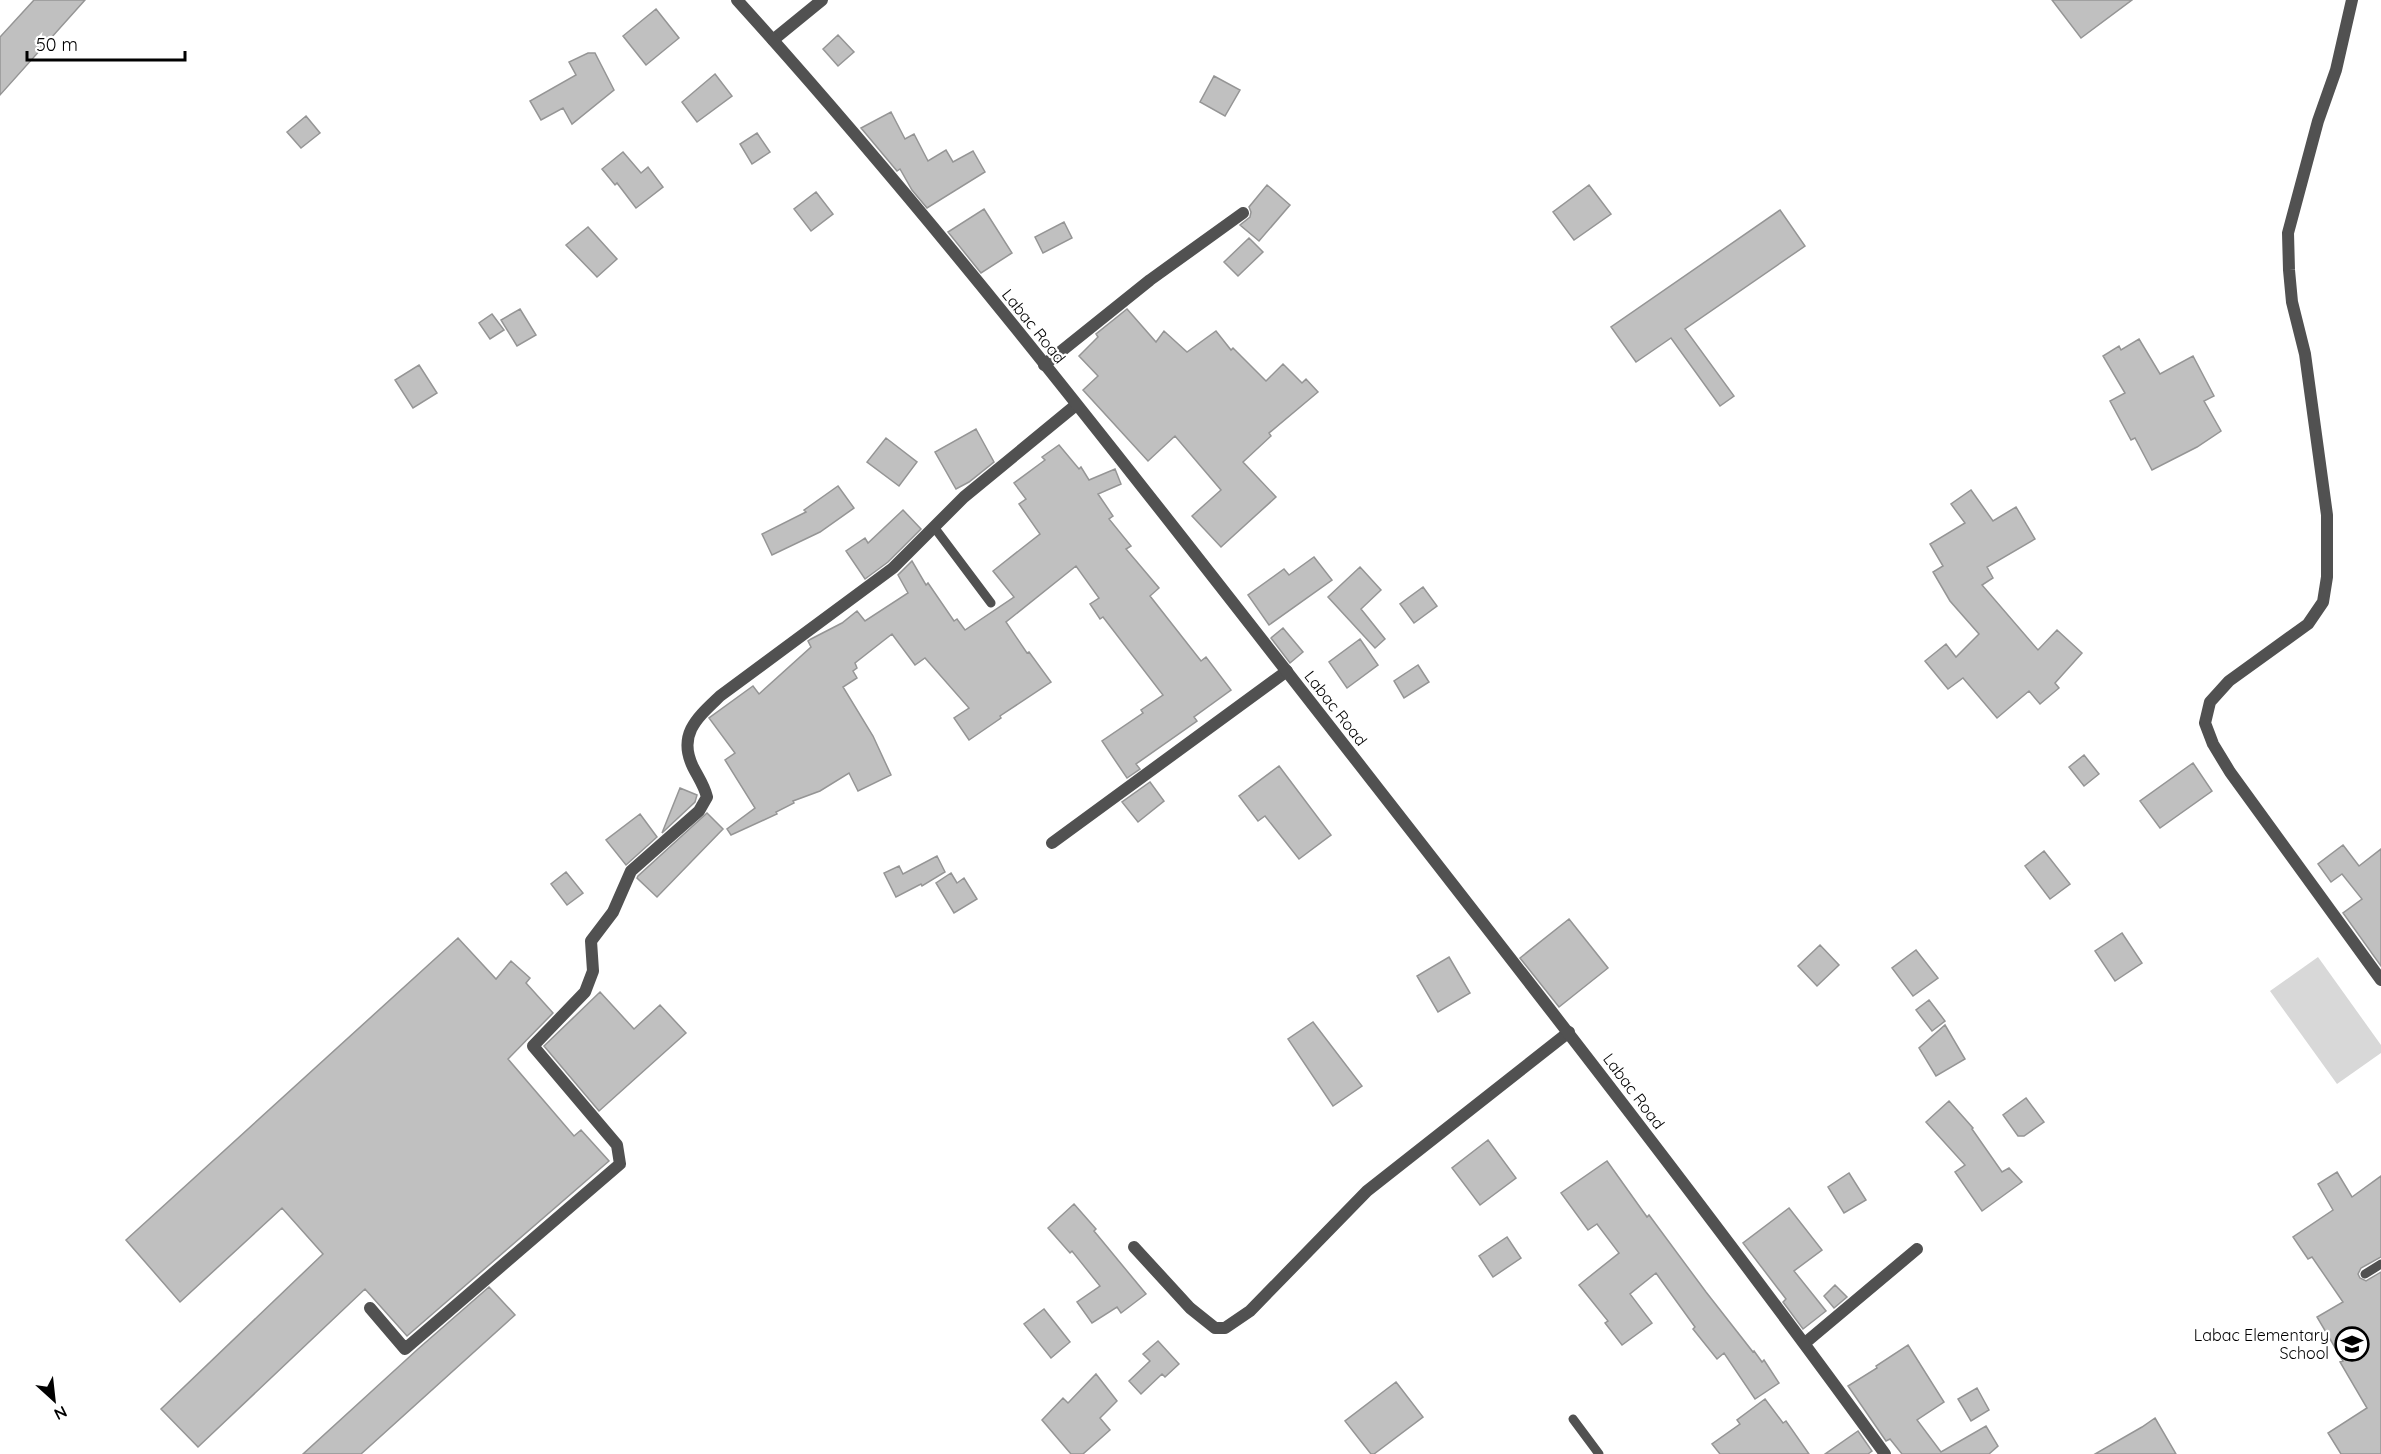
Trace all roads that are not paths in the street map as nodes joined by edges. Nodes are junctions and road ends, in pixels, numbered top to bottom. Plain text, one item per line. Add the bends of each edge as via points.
1 (737, 0) edge
2 (822, 0) edge
3 (2352, 0) edge
4 (773, 40) junction
5 (1243, 213) dead end
6 (1044, 365) junction
7 (1076, 405) junction
8 (934, 526) junction
9 (991, 603) dead end
10 (1287, 671) junction
11 (1052, 843) dead end
12 (2381, 980) edge
13 (1569, 1032) junction
14 (1134, 1247) dead end
15 (1917, 1249) dead end
16 (2381, 1263) edge
17 (2365, 1274) dead end
18 (370, 1308) dead end
19 (1805, 1343) junction
20 (1574, 1419) dead end
21 (1599, 1454) edge
22 (1885, 1454) edge

1 - 4 street, Labac Road
2 - 4 street
3 - 12 street via 2289,233 2292,302 2305,354 2327,515 2323,602 2308,624 2229,681 2210,702 2205,723 2230,772
4 - 6 street, Labac Road via 911,200
5 - 6 street via 1150,280
6 - 7 street, Labac Road
7 - 8 street
7 - 10 street, Labac Road
8 - 9 lane
8 - 18 street via 893,568 720,696 694,720 687,747 707,796 699,811 631,871 613,912 591,941 593,971 585,992 533,1046 617,1145 620,1164 405,1349
10 - 11 street
10 - 13 street, Labac Road
13 - 14 street via 1366,1191 1250,1311 1225,1328 1215,1328 1190,1308
13 - 19 street, Labac Road
15 - 19 street
16 - 17 lane
19 - 22 street, Labac Road
20 - 21 lane

